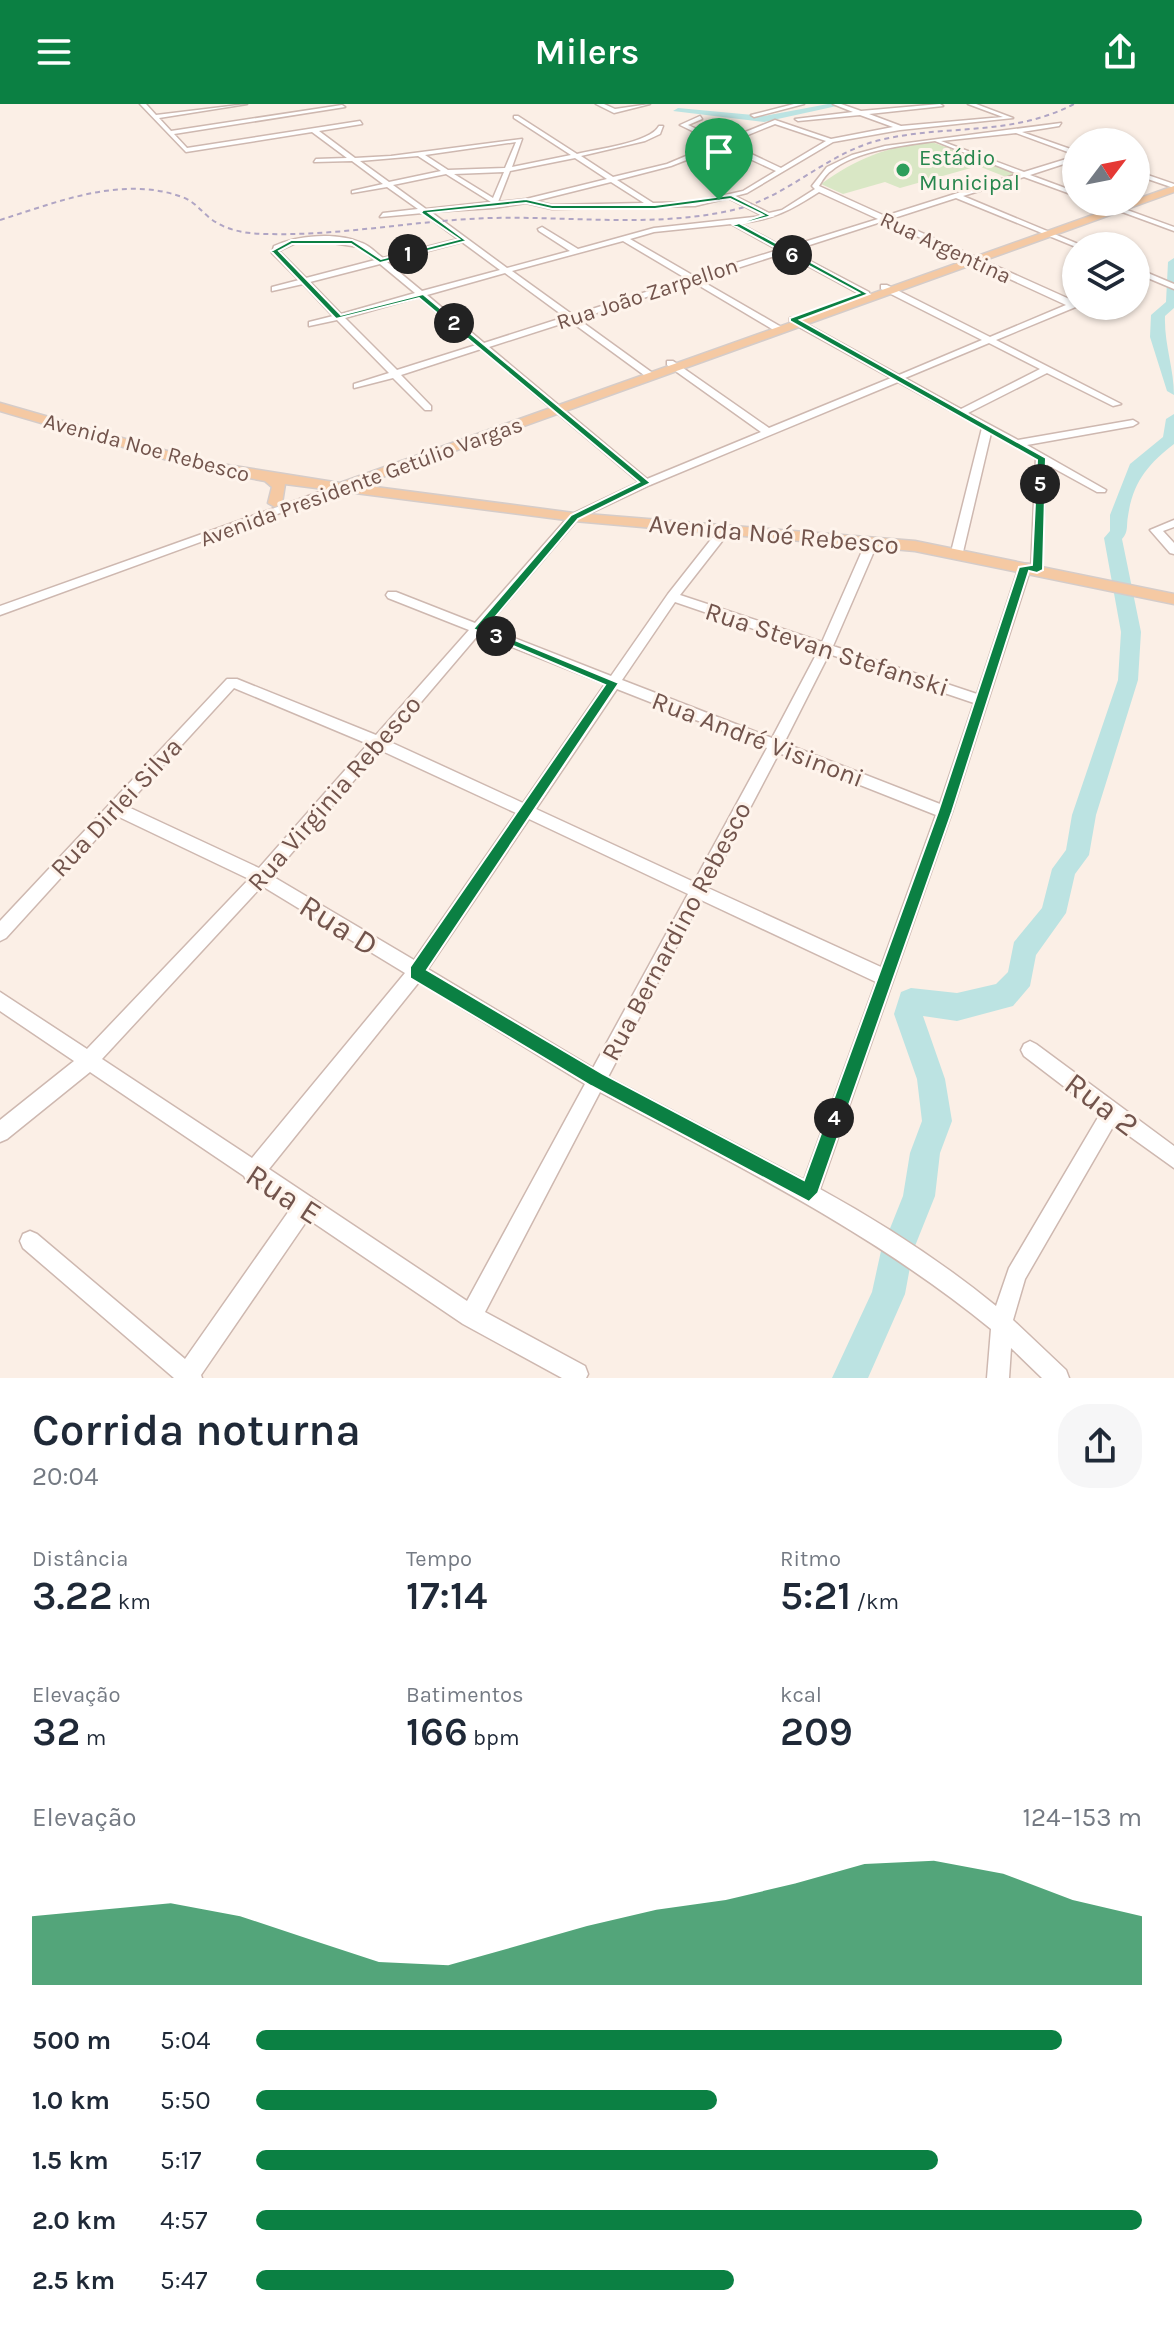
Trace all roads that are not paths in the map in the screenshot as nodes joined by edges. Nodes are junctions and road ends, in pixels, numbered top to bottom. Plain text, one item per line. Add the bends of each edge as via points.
1 (143, 104) edge
2 (242, 104) edge
3 (599, 104) edge
4 (647, 104) edge
5 (755, 104) edge
6 (801, 104) edge
7 (971, 104) edge
8 (839, 105) edge
9 (940, 106) dead end
10 (342, 107) dead end
11 (771, 111) junction
12 (857, 112) junction
13 (754, 115) dead end
14 (154, 117) junction
15 (516, 117) dead end
16 (700, 118) dead end
17 (798, 119) dead end
18 (255, 120) junction
19 (360, 123) dead end
20 (1059, 124) dead end
21 (661, 127) dead end
22 (900, 128) junction
23 (313, 130) junction
24 (169, 133) junction
25 (1019, 133) junction
26 (271, 137) junction
27 (931, 140) junction
28 (831, 141) junction
29 (722, 144) junction
30 (1062, 150) edge
31 (417, 153) junction
32 (575, 157) junction
33 (351, 159) junction
34 (316, 161) dead end
35 (1062, 161) edge
36 (508, 169) junction
37 (780, 170) junction
38 (445, 172) junction
39 (1024, 174) junction
40 (1150, 178) edge
41 (612, 180) junction
42 (386, 185) junction
43 (1173, 186) edge
44 (819, 189) junction
45 (1062, 189) edge
46 (354, 192) dead end
47 (1150, 193) edge
48 (1150, 193) edge
49 (957, 196) junction
50 (731, 197) junction
51 (526, 201) junction
52 (494, 204) junction
53 (655, 207) junction
54 (423, 212) junction
55 (383, 215) dead end
56 (769, 216) junction
57 (1085, 216) edge
58 (1140, 216) edge
59 (883, 219) junction
60 (735, 224) junction
61 (542, 229) dead end
62 (1174, 229) edge
63 (1046, 232) junction
64 (623, 238) junction
65 (465, 239) junction
66 (1062, 239) edge
67 (783, 250) junction
68 (576, 251) junction
69 (972, 258) junction
70 (380, 261) junction
71 (508, 270) junction
72 (1150, 277) edge
73 (693, 279) junction
74 (303, 281) junction
75 (1174, 287) edge
76 (275, 289) dead end
77 (888, 289) junction
78 (866, 294) junction
79 (420, 295) junction
80 (1062, 299) edge
81 (1062, 310) edge
82 (573, 316) junction
83 (339, 318) junction
84 (797, 321) junction
85 (312, 324) dead end
86 (777, 328) junction
87 (991, 339) junction
88 (482, 345) junction
89 (674, 365) junction
90 (1047, 369) junction
91 (394, 373) junction
92 (648, 374) junction
93 (898, 378) junction
94 (357, 386) dead end
95 (1116, 404) dead end
96 (0, 407) edge
97 (556, 407) junction
98 (428, 408) dead end
99 (960, 413) junction
100 (1133, 423) dead end
101 (987, 428) junction
102 (768, 432) junction
103 (1015, 444) junction
104 (1041, 458) junction
105 (269, 478) junction
106 (646, 483) junction
107 (326, 485) junction
108 (342, 487) junction
109 (1101, 490) dead end
110 (275, 503) junction
111 (574, 517) junction
112 (1174, 523) edge
113 (724, 531) junction
114 (872, 542) junction
115 (1174, 550) edge
116 (957, 552) junction
117 (133, 558) junction
118 (1031, 568) junction
119 (392, 595) dead end
120 (672, 597) junction
121 (1174, 599) edge
122 (0, 601) edge
123 (0, 611) edge
124 (478, 629) junction
125 (826, 647) junction
126 (613, 683) junction
127 (982, 701) junction
128 (377, 742) junction
129 (776, 744) junction
130 (115, 808) junction
131 (945, 812) junction
132 (526, 813) junction
133 (261, 877) junction
134 (697, 890) junction
135 (0, 933) edge
136 (416, 972) junction
137 (883, 977) junction
138 (0, 1001) edge
139 (1030, 1050) dead end
140 (87, 1062) junction
141 (597, 1080) junction
142 (1112, 1111) junction
143 (0, 1132) edge
144 (1174, 1158) edge
145 (253, 1173) junction
146 (809, 1193) junction
147 (304, 1207) junction
148 (30, 1241) dead end
149 (471, 1316) junction
150 (1002, 1322) junction
151 (577, 1374) dead end
152 (188, 1377) edge
153 (998, 1378) edge
154 (1058, 1378) edge

1 - 14 street
2 - 14 street
2 - 18 street
3 - 4 street via 614,111
5 - 11 street
6 - 11 street
7 - 22 street via 1010,118
8 - 12 street
9 - 12 street
10 - 18 street
11 - 13 street
12 - 17 street
12 - 22 street
14 - 24 street
15 - 32 street
16 - 29 street via 683,125
18 - 24 street
18 - 26 street
19 - 23 street
20 - 25 street
21 - 32 street via 643,140
22 - 27 street
22 - 28 street
23 - 26 street
23 - 33 street
24 - 26 street via 186,150
25 - 27 street
25 - 30 street
27 - 39 street
27 - 44 street via 858,155 817,180
28 - 29 street via 785,123 770,123
28 - 37 street
29 - 37 street
29 - 41 street
31 - 33 street
31 - 36 street via 520,140
31 - 38 street
32 - 36 street
32 - 41 street
33 - 34 street
33 - 42 street
35 - 39 street, Rua João Zarpellon
36 - 38 street
36 - 52 street
37 - 50 street
38 - 42 street
38 - 52 street
39 - 45 street
39 - 49 street, Rua João Zarpellon
40 - 43 street
41 - 51 street
41 - 53 street
42 - 46 street
42 - 54 street
43 - 47 main road
43 - 48 main road, Avenida Presidente Getúlio Vargas
44 - 56 street
44 - 59 street, Rua Argentina
49 - 59 street, Rua João Zarpellon
49 - 63 street
50 - 53 street
50 - 56 street
51 - 52 street
51 - 53 street via 552,207
52 - 54 street
54 - 55 street
54 - 65 street
56 - 60 street
57 - 63 main road, Avenida Presidente Getúlio Vargas
58 - 62 street
59 - 67 street, Rua João Zarpellon
59 - 69 street, Rua Argentina
60 - 64 street via 654,230
60 - 67 street
61 - 68 street
63 - 66 street
63 - 69 main road, Avenida Presidente Getúlio Vargas
64 - 68 street
64 - 73 street
65 - 70 street
65 - 71 street
67 - 73 street, Rua João Zarpellon
67 - 78 street
68 - 71 street
69 - 77 main road, Avenida Presidente Getúlio Vargas
69 - 80 street, Rua Argentina
70 - 74 street
70 - 74 street via 362,245 342,241 285,243 275,251
70 - 79 street
71 - 79 street
71 - 82 street
72 - 75 street
73 - 82 street, Rua João Zarpellon
73 - 86 street
74 - 76 street
74 - 83 street
77 - 78 main road, Avenida Presidente Getúlio Vargas
77 - 84 main road, Avenida Presidente Getúlio Vargas
77 - 87 street
78 - 84 main road, Avenida Presidente Getúlio Vargas
79 - 83 street
79 - 88 street
81 - 87 street
82 - 88 street, Rua João Zarpellon
82 - 92 street
83 - 85 street
83 - 91 street
84 - 86 main road, Avenida Presidente Getúlio Vargas
84 - 93 street
86 - 89 main road, Avenida Presidente Getúlio Vargas
87 - 90 street
87 - 93 street
88 - 91 street, Rua João Zarpellon
88 - 97 street
89 - 92 main road, Avenida Presidente Getúlio Vargas
89 - 102 street
90 - 95 street
90 - 99 street
91 - 94 street, Rua João Zarpellon
91 - 98 street
92 - 97 main road, Avenida Presidente Getúlio Vargas
93 - 99 street
93 - 102 street
96 - 105 main road, Avenida Noe Rebesco via 200,465
97 - 106 street
97 - 107 main road, Avenida Presidente Getúlio Vargas
97 - 108 main road, Avenida Presidente Getúlio Vargas
99 - 101 street
100 - 103 street
101 - 103 street
101 - 116 street
102 - 106 street
103 - 104 street
104 - 109 street
104 - 118 street
105 - 107 main road, Avenida Noe Rebesco
105 - 110 main road via 279,486
106 - 111 street
107 - 108 main road, Avenida Noe Rebesco
107 - 110 street, Avenida Presidente Getúlio Vargas
108 - 111 main road, Avenida Noé Rebesco
108 - 117 street, Avenida Presidente Getúlio Vargas
110 - 117 street, Avenida Presidente Getúlio Vargas
111 - 113 main road, Avenida Noé Rebesco
111 - 124 street, Rua Virginia Rebesco
112 - 115 street via 1156,530
113 - 114 main road, Avenida Noé Rebesco
113 - 120 street
114 - 116 main road, Avenida Noé Rebesco
114 - 125 street, Rua Bernardino Rebesco
116 - 118 main road, Avenida Noé Rebesco
117 - 122 street, Avenida Presidente Getúlio Vargas
117 - 123 street, Avenida Presidente Getúlio Vargas
118 - 121 main road, Avenida Noé Rebesco
118 - 127 street
119 - 124 street, Rua André Visinoni
120 - 125 street, Rua Stevan Stefanski
120 - 126 street
124 - 126 street, Rua André Visinoni
124 - 128 street, Rua Virginia Rebesco
125 - 127 street, Rua Stevan Stefanski
125 - 129 street, Rua Bernardino Rebesco
126 - 129 street, Rua André Visinoni
126 - 132 street
127 - 131 street
128 - 130 street, Rua Dirlei Silva via 232,682
128 - 132 street
128 - 133 street, Rua Virginia Rebesco
129 - 131 street, Rua André Visinoni
129 - 134 street, Rua Bernardino Rebesco
130 - 133 street, Rua D
130 - 135 street, Rua Dirlei Silva
131 - 137 street
132 - 134 street
132 - 136 street
133 - 136 street, Rua D
133 - 140 street, Rua Virginia Rebesco
134 - 137 street
134 - 141 street, Rua Bernardino Rebesco
136 - 141 street, Rua D
136 - 145 street
137 - 146 street
138 - 140 street, Rua E
139 - 142 street, Rua 2
140 - 143 street, Rua Virginia Rebesco
140 - 145 street, Rua E
141 - 146 street, Rua D
141 - 149 street, Rua Bernardino Rebesco
142 - 144 street, Rua 2
142 - 150 street via 1029,1248
145 - 147 street, Rua E
146 - 150 street, Rua D via 905,1249
147 - 149 street, Rua E
147 - 152 street
148 - 152 street
149 - 151 street, Rua E
150 - 153 street
150 - 154 street, Rua D

